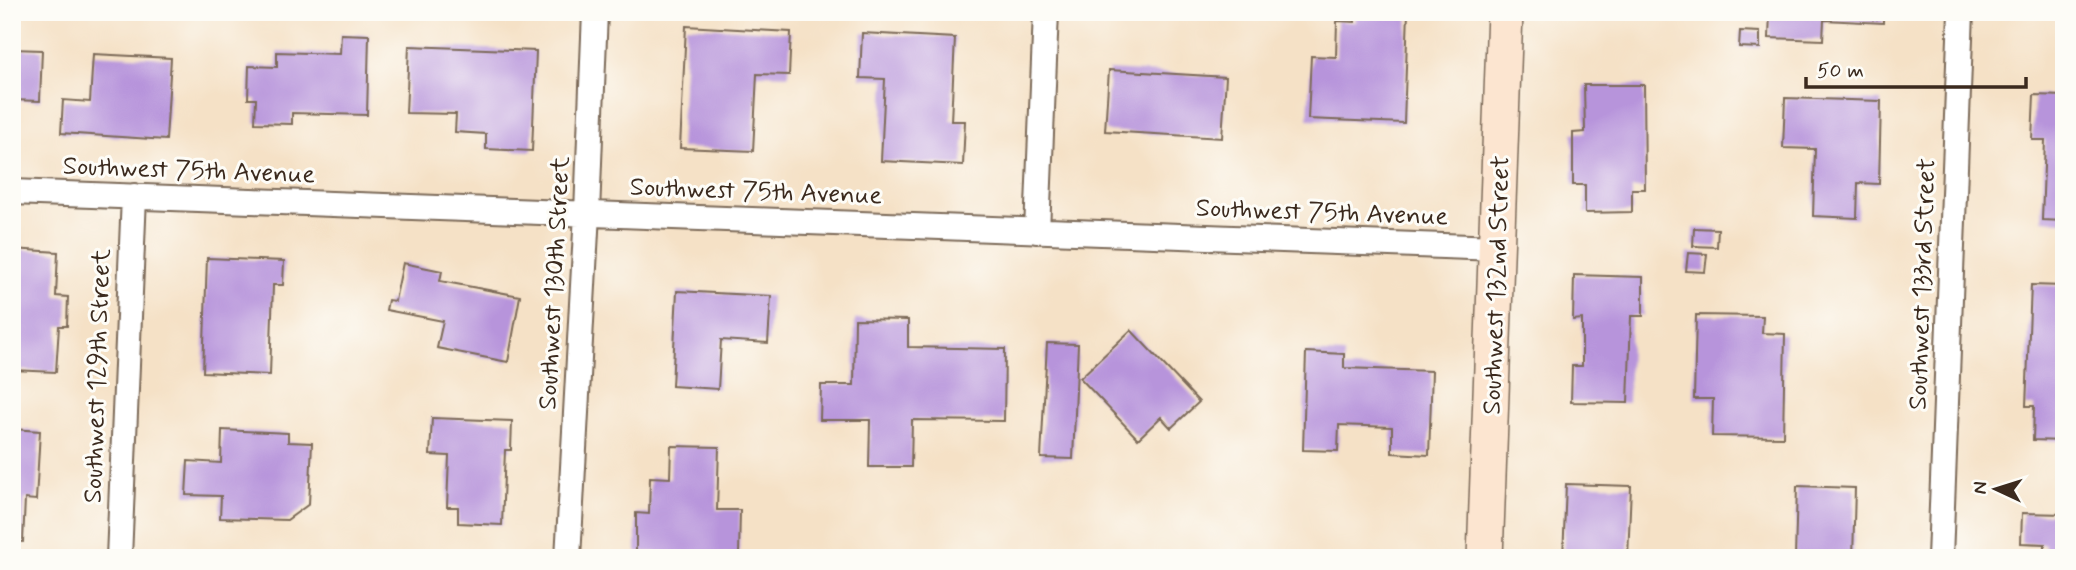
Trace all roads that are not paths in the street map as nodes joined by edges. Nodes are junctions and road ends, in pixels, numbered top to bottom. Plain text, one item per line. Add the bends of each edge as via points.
1 (595, 12) edge
2 (1046, 12) edge
3 (1505, 12) edge
4 (1961, 12) edge
5 (12, 192) edge
6 (134, 196) junction
7 (587, 213) junction
8 (1037, 231) junction
9 (1497, 248) junction
10 (119, 558) edge
11 (568, 558) edge
12 (1485, 558) edge
13 (1940, 558) edge

1 - 7 street, Southwest 130th Street
2 - 8 street
3 - 9 street, Southwest 132nd Street
4 - 13 street, Southwest 133rd Street
5 - 6 street, Southwest 75th Avenue
6 - 7 street, Southwest 75th Avenue
6 - 10 street, Southwest 129th Street
7 - 8 street, Southwest 75th Avenue
7 - 11 street, Southwest 130th Street
8 - 9 street, Southwest 75th Avenue
9 - 12 street, Southwest 132nd Street

